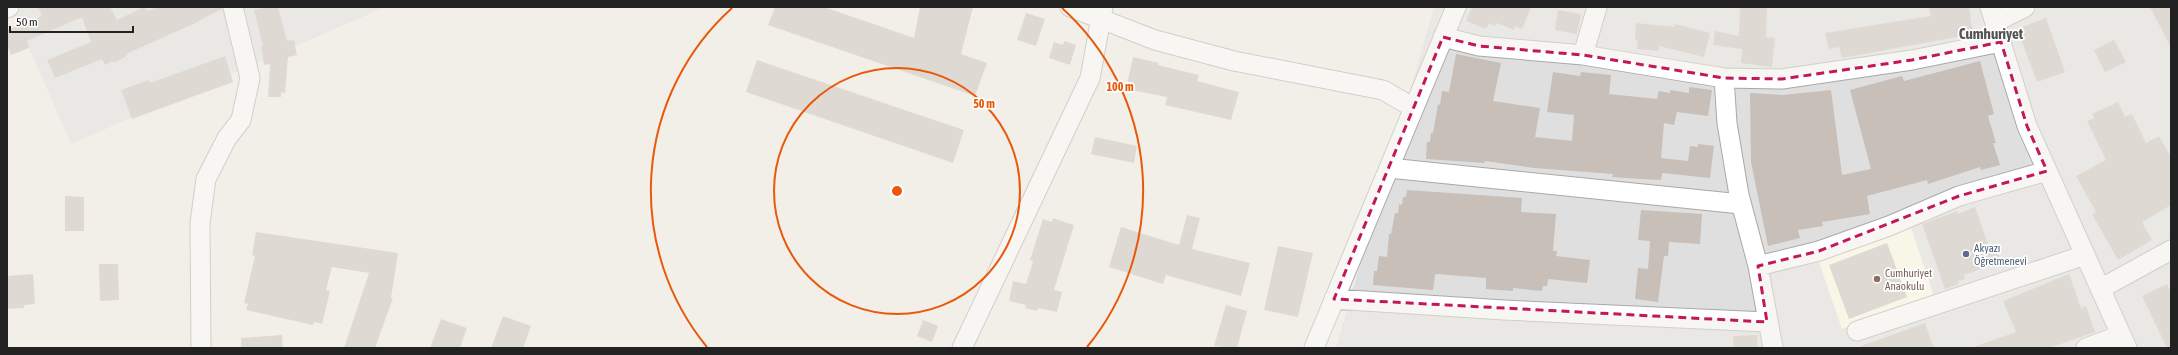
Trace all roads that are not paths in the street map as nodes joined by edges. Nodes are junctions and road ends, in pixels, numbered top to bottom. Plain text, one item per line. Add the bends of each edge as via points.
1 (233, 7) edge
2 (1070, 7) edge
3 (1456, 7) edge
4 (1597, 7) edge
5 (2025, 7) edge
6 (1102, 13) edge
7 (1993, 14) edge
8 (1443, 37) junction
9 (2001, 42) junction
10 (1583, 56) junction
11 (1724, 78) junction
12 (1414, 108) junction
13 (1389, 168) junction
14 (2047, 171) junction
15 (1741, 204) junction
16 (2171, 250) edge
17 (2085, 255) junction
18 (1758, 266) junction
19 (2100, 290) junction
20 (1334, 299) junction
21 (1767, 322) junction
22 (1857, 331) dead end
23 (2124, 342) edge
24 (200, 348) edge
25 (962, 348) edge
26 (1314, 348) edge
27 (1773, 348) edge
28 (2086, 348) edge

1 - 24 street via 250,78 241,120 227,138 206,179 200,223
2 - 6 street
3 - 8 street
4 - 10 street
5 - 7 street
6 - 12 street via 1155,40 1234,61 1383,90
6 - 25 street via 1090,78
7 - 9 street
8 - 10 street via 1479,46
8 - 12 street
9 - 11 street via 1912,60 1782,79
9 - 14 street via 2027,126
10 - 11 street
11 - 15 street via 1727,123
12 - 13 street
13 - 15 street
13 - 20 street
14 - 17 street
14 - 18 street via 1959,196 1889,226 1818,251
15 - 18 street
16 - 19 street
17 - 19 street
17 - 22 street
18 - 21 street
19 - 23 street
20 - 21 street
20 - 26 street
21 - 27 street
23 - 28 street

